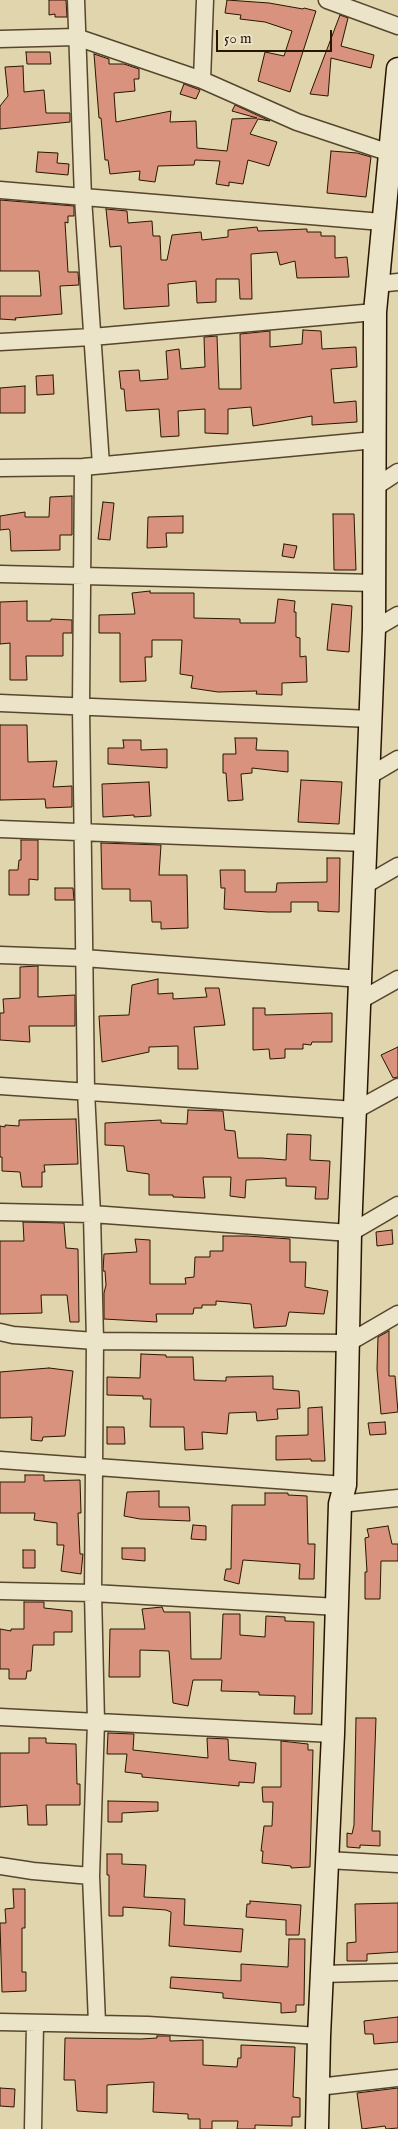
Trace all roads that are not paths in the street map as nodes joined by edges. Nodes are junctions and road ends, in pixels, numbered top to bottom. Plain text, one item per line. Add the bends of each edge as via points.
1 (76, 0) edge
2 (205, 0) edge
3 (327, 0) edge
4 (398, 26) edge
5 (76, 37) junction
6 (0, 39) edge
7 (398, 69) edge
8 (202, 80) junction
9 (397, 98) edge
10 (390, 153) junction
11 (393, 181) edge
12 (0, 190) edge
13 (83, 198) junction
14 (382, 222) junction
15 (387, 283) edge
16 (375, 312) junction
17 (92, 337) junction
18 (0, 342) edge
19 (375, 440) junction
20 (101, 464) junction
21 (83, 467) junction
22 (0, 468) edge
23 (398, 472) edge
24 (374, 487) junction
25 (0, 574) edge
26 (81, 575) junction
27 (375, 583) junction
28 (398, 614) edge
29 (374, 628) junction
30 (0, 703) edge
31 (81, 707) junction
32 (371, 719) junction
33 (398, 758) edge
34 (369, 776) junction
35 (0, 829) edge
36 (83, 833) junction
37 (365, 843) junction
38 (398, 866) edge
39 (364, 885) junction
40 (0, 955) edge
41 (84, 958) junction
42 (361, 979) junction
43 (398, 979) edge
44 (359, 1001) junction
45 (0, 1086) edge
46 (398, 1087) edge
47 (86, 1091) junction
48 (356, 1110) junction
49 (398, 1205) edge
50 (0, 1212) edge
51 (92, 1214) junction
52 (350, 1233) junction
53 (395, 1317) edge
54 (0, 1332) edge
55 (95, 1341) junction
56 (348, 1343) junction
57 (0, 1460) edge
58 (95, 1468) junction
59 (342, 1495) junction
60 (398, 1498) edge
61 (0, 1591) edge
62 (93, 1593) junction
63 (338, 1607) junction
64 (0, 1717) edge
65 (96, 1722) junction
66 (333, 1734) junction
67 (326, 1860) junction
68 (398, 1864) edge
69 (0, 1866) edge
70 (91, 1876) junction
71 (398, 1972) edge
72 (322, 1974) junction
73 (0, 2022) edge
74 (97, 2023) junction
75 (35, 2024) junction
76 (319, 2036) junction
77 (398, 2078) edge
78 (318, 2087) junction
79 (33, 2129) edge
80 (317, 2129) edge

1 - 5 street
2 - 8 street
3 - 4 street
5 - 6 street
5 - 8 street
5 - 13 street
7 - 9 street
8 - 10 street via 297,122
9 - 10 street
10 - 11 street
11 - 14 street
12 - 13 street
13 - 14 street
13 - 17 street
14 - 15 street
15 - 16 street
16 - 17 street
16 - 19 street
17 - 18 street
17 - 20 street
19 - 20 street
19 - 24 street
20 - 21 street
21 - 22 street
21 - 26 street
23 - 24 street
24 - 27 street
25 - 26 street
26 - 27 street
26 - 31 street
27 - 29 street
28 - 29 street
29 - 32 street
30 - 31 street
31 - 32 street
31 - 36 street
32 - 34 street
33 - 34 street
34 - 37 street
35 - 36 street
36 - 37 street
36 - 41 street
37 - 39 street
38 - 39 street
39 - 42 street
40 - 41 street
41 - 42 street
41 - 47 street
42 - 44 street
43 - 44 street
44 - 48 street
45 - 47 street
46 - 48 street
47 - 48 street
47 - 51 street
48 - 52 street
49 - 52 street
50 - 51 street
51 - 52 street
51 - 55 street
52 - 56 street
53 - 56 street
54 - 55 street
55 - 56 street
55 - 58 street
56 - 59 street
57 - 58 street
58 - 59 street
58 - 62 street
59 - 60 street
59 - 63 street
61 - 62 street
62 - 63 street
62 - 65 street
63 - 66 street
64 - 65 street
65 - 66 street
65 - 70 street
66 - 67 street
67 - 68 street
67 - 72 street
69 - 70 street
70 - 74 street
71 - 72 street
72 - 76 street
73 - 75 street
74 - 75 street
74 - 76 street
75 - 79 street
76 - 78 street
77 - 78 street
78 - 80 street

